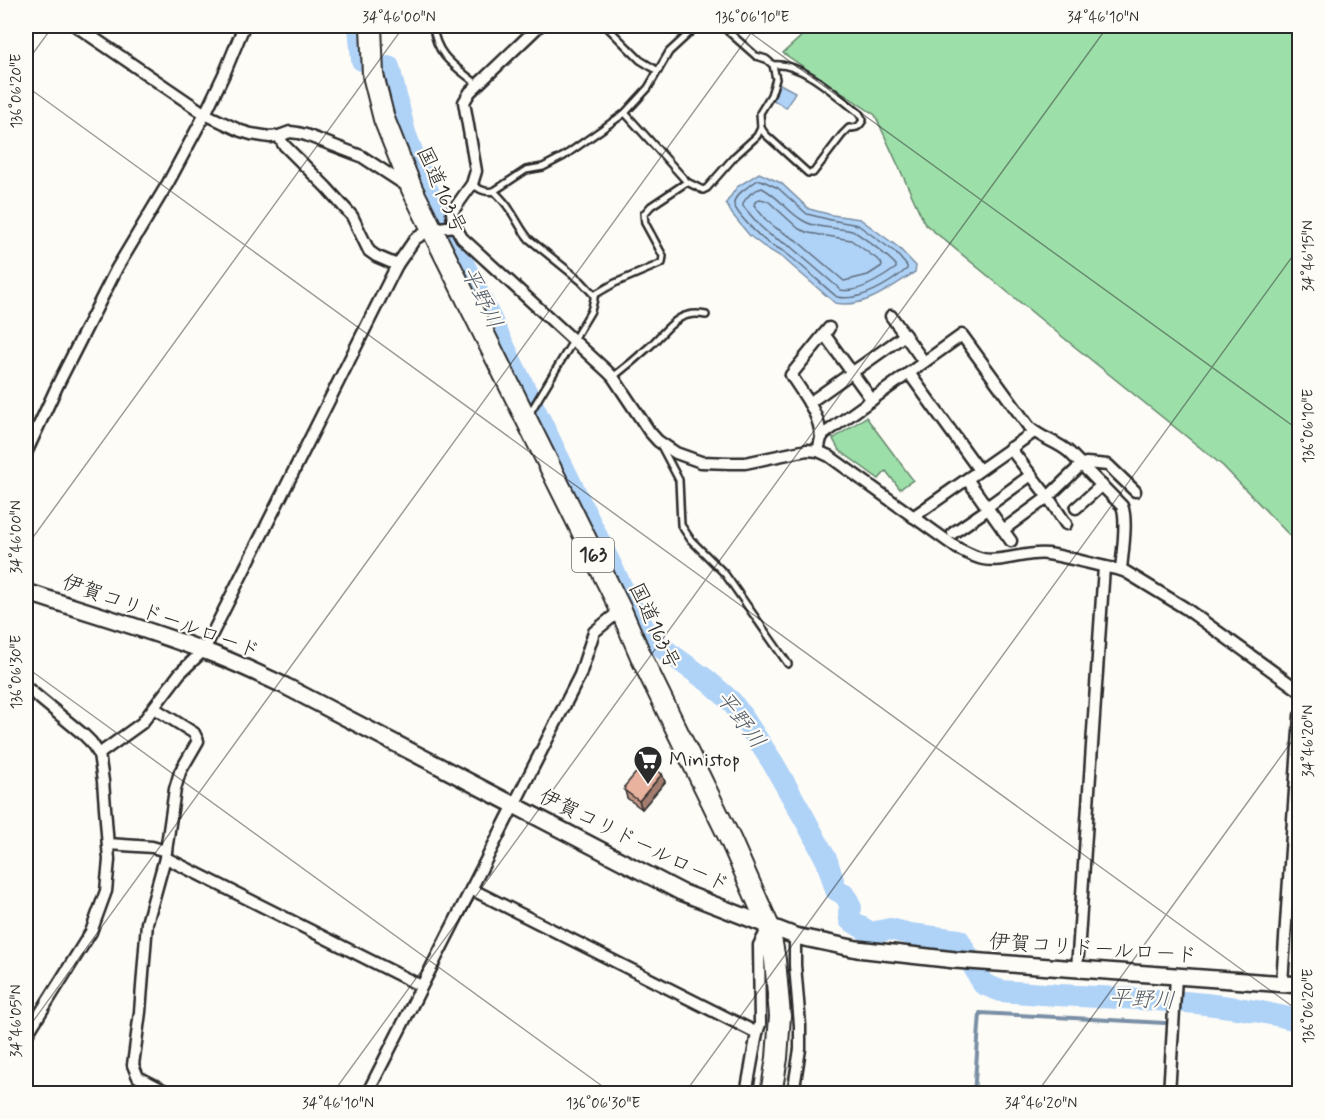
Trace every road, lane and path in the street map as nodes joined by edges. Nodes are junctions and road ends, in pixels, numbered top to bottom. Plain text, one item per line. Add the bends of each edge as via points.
1 (76, 26) edge
2 (244, 26) edge
3 (371, 26) edge
4 (433, 26) edge
5 (539, 26) edge
6 (606, 26) edge
7 (697, 26) edge
8 (722, 26) edge
9 (773, 64) junction
10 (658, 71) junction
11 (478, 85) junction
12 (625, 113) junction
13 (205, 114) junction
14 (761, 128) junction
15 (279, 136) junction
16 (687, 182) junction
17 (472, 184) junction
18 (412, 189) junction
19 (494, 191) junction
20 (455, 226) junction
21 (431, 229) junction
22 (397, 265) junction
23 (594, 295) junction
24 (706, 315) dead end
25 (891, 316) dead end
26 (905, 335) junction
27 (574, 341) junction
28 (924, 362) junction
29 (851, 372) junction
30 (909, 373) junction
31 (613, 377) junction
32 (872, 400) junction
33 (810, 403) junction
34 (528, 416) junction
35 (1034, 432) junction
36 (821, 438) junction
37 (658, 441) junction
38 (1010, 448) junction
39 (818, 451) junction
40 (26, 453) edge
41 (1082, 464) junction
42 (979, 470) junction
43 (1031, 475) junction
44 (967, 479) junction
45 (1102, 485) junction
46 (1135, 490) dead end
47 (1048, 497) junction
48 (987, 508) junction
49 (1076, 508) dead end
50 (913, 517) junction
51 (1066, 524) dead end
52 (1003, 530) junction
53 (953, 533) dead end
54 (1011, 540) dead end
55 (1104, 567) junction
56 (1121, 570) junction
57 (26, 592) edge
58 (621, 610) junction
59 (204, 650) junction
60 (788, 664) dead end
61 (26, 687) edge
62 (1299, 692) edge
63 (154, 708) junction
64 (1299, 716) edge
65 (99, 754) junction
66 (514, 804) junction
67 (108, 844) junction
68 (165, 855) junction
69 (471, 889) junction
70 (769, 927) junction
71 (795, 936) junction
72 (1077, 969) junction
73 (1175, 983) junction
74 (1282, 983) junction
75 (1299, 985) edge
76 (421, 986) junction
77 (757, 1033) junction
78 (26, 1035) edge
79 (171, 1094) edge
80 (367, 1094) edge
81 (746, 1094) edge
82 (771, 1094) edge
83 (793, 1094) edge
84 (1168, 1094) edge

1 - 13 street
2 - 13 street
3 - 18 highway, 国道163号 / 163 via 373,75 384,119
4 - 11 lane via 443,56
5 - 11 street
6 - 10 lane via 640,60
7 - 10 lane via 669,52
8 - 9 lane via 756,56
9 - 14 lane via 776,79 760,113
9 - 14 lane via 807,75 859,113 862,120 860,126 849,128 842,135 813,173 808,173
10 - 12 lane
11 - 17 street via 464,102 476,171
12 - 16 lane
12 - 19 lane via 564,156 543,167 526,170
13 - 15 street via 250,134
13 - 40 street via 117,268
14 - 16 lane via 703,190
15 - 18 street via 298,132 350,151
15 - 22 street via 352,216 369,251
16 - 23 lane via 644,214 663,256 662,262
17 - 19 lane
17 - 20 street via 452,212
18 - 21 highway, 国道163号 / 163
19 - 23 lane via 529,239
20 - 21 street
20 - 27 street via 462,238
21 - 22 street via 415,239
21 - 34 highway, 国道163号 / 163
22 - 59 street
23 - 27 lane via 591,311
24 - 31 lane via 695,313 676,320
25 - 26 street
26 - 28 street
26 - 29 street
27 - 31 street
27 - 34 lane
28 - 30 street
28 - 35 street via 962,335
29 - 32 street
29 - 33 street
29 - 33 street via 826,331 791,375
30 - 32 street
30 - 42 street
31 - 37 street
32 - 36 street
33 - 36 street
34 - 58 highway, 国道163号 / 163
35 - 38 street
35 - 41 street via 1061,445
36 - 39 street
37 - 39 street via 701,462 745,463
37 - 60 lane via 680,480 681,525 725,574
38 - 42 street
38 - 43 street
39 - 50 street
41 - 45 street
41 - 46 street via 1108,465
41 - 47 street
42 - 44 street
43 - 47 street
43 - 48 street
44 - 48 street
44 - 50 street
45 - 49 street
45 - 56 street via 1124,510
47 - 51 street
47 - 52 street
48 - 52 street
48 - 53 street
50 - 55 street via 957,548 982,559 1047,554
52 - 54 street
55 - 56 street
55 - 72 street
56 - 62 street via 1185,608
57 - 59 street, 伊賀コリドールロード
58 - 66 street via 594,632 580,675
58 - 70 highway, 国道163号 / 163
59 - 63 street via 180,673
59 - 66 street, 伊賀コリドールロード via 287,687
61 - 65 street via 84,735
63 - 65 street via 142,723
63 - 68 street via 194,733 198,741 177,781
64 - 74 street
65 - 67 street
66 - 69 street
66 - 70 street, 伊賀コリドールロード via 681,892
67 - 68 street via 152,847
67 - 78 street via 109,873 95,924
68 - 76 street
68 - 79 street via 147,923 133,1065 138,1077
69 - 76 street
69 - 77 street
70 - 71 street, 伊賀コリドールロード
70 - 77 street via 759,945
70 - 82 highway, 国道163号 / 163 via 780,1016
71 - 72 street, 伊賀コリドールロード via 857,949
71 - 83 street via 800,1048
72 - 73 street, 伊賀コリドールロード
73 - 74 street, 伊賀コリドールロード
73 - 84 street
74 - 75 street, 伊賀コリドールロード
76 - 80 street
77 - 81 street

